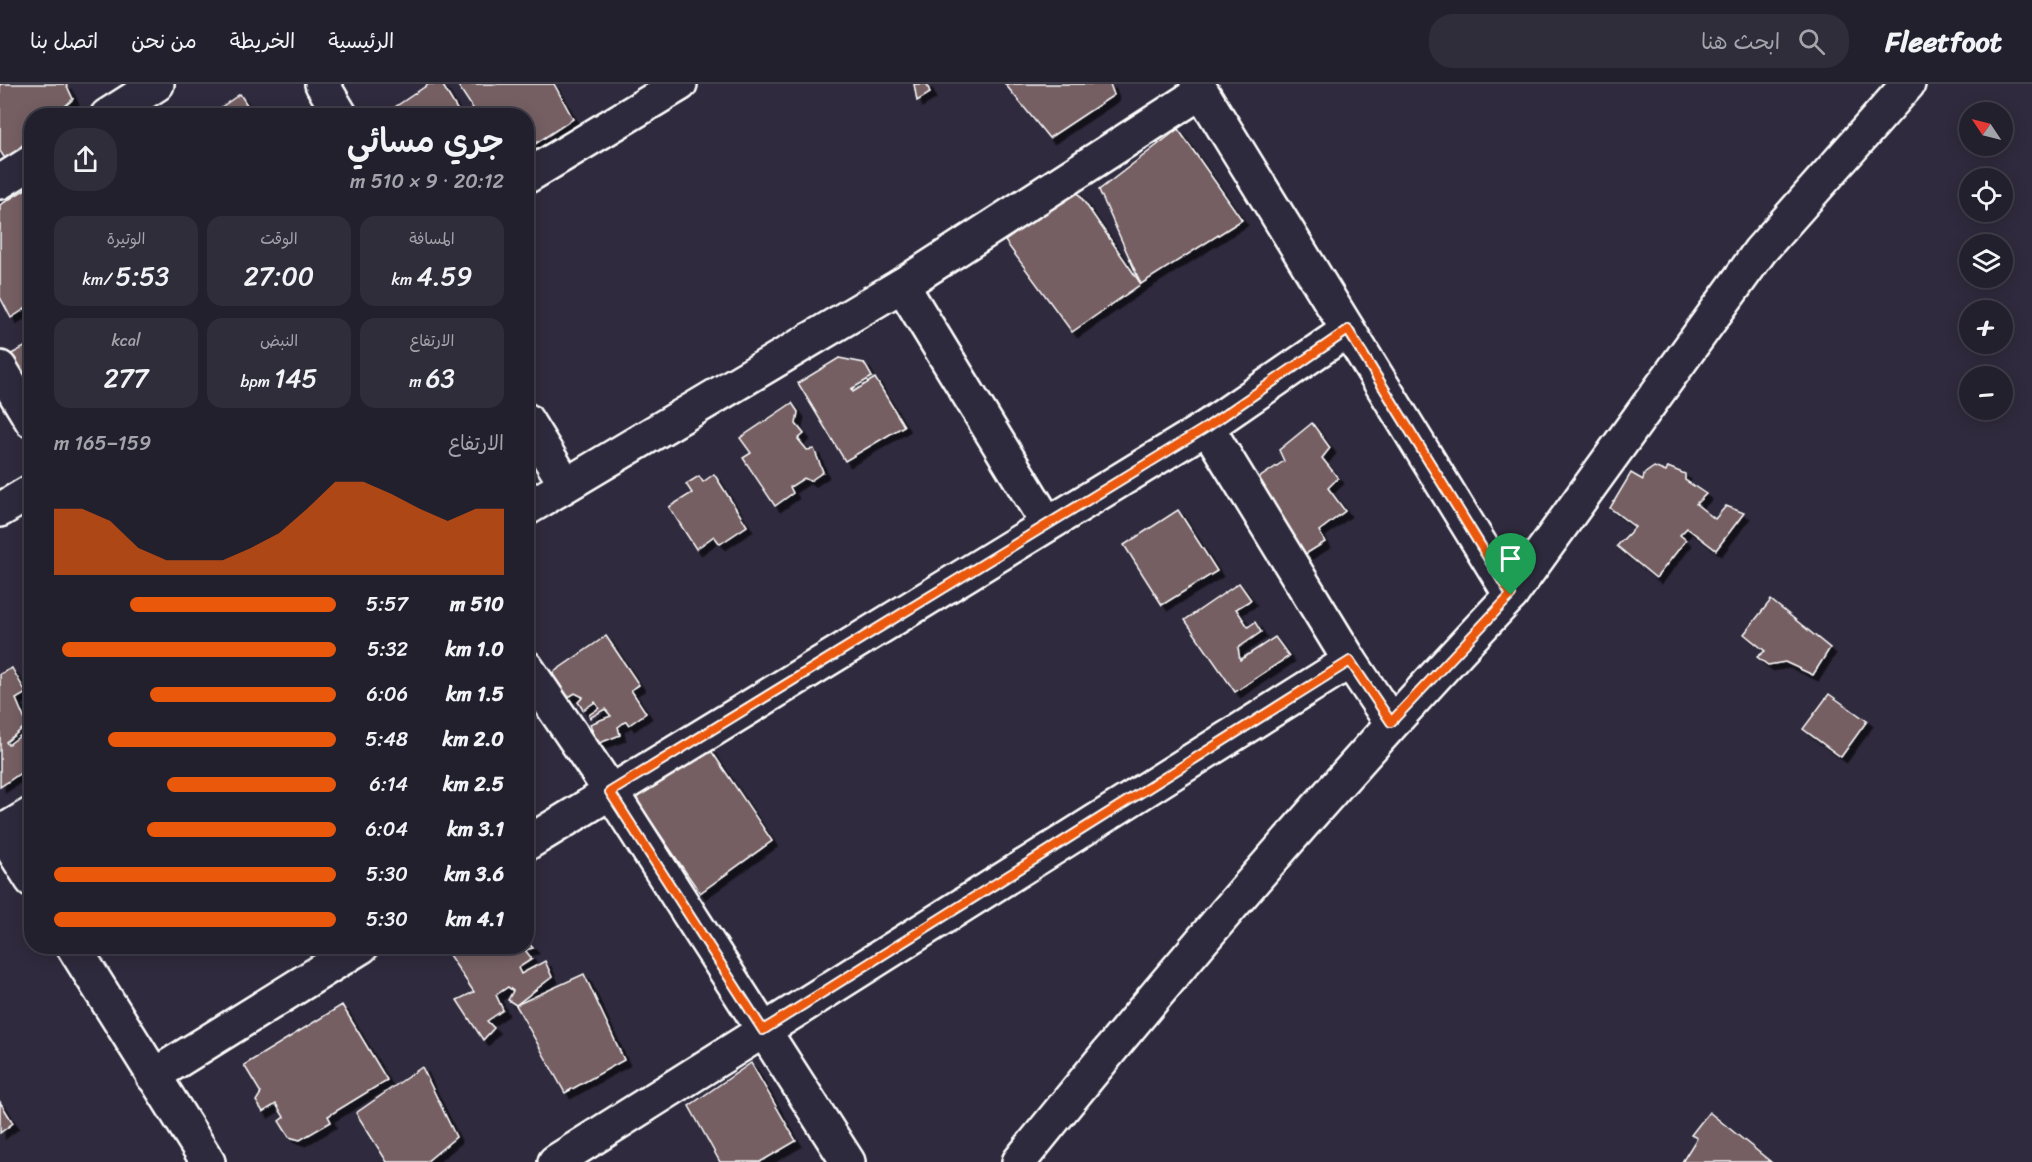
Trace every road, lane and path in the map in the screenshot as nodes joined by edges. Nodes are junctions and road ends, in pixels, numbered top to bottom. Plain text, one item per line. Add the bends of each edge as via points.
1 (158, 84) edge
2 (322, 84) edge
3 (680, 84) edge
4 (1908, 84) edge
5 (1199, 88) edge
6 (120, 108) edge
7 (336, 108) edge
8 (24, 167) edge
9 (534, 172) edge
10 (0, 182) edge
11 (902, 285) junction
12 (1348, 330) junction
13 (0, 368) edge
14 (24, 408) edge
15 (1207, 427) junction
16 (534, 433) edge
17 (565, 483) junction
18 (24, 496) edge
19 (534, 503) edge
20 (0, 510) edge
21 (1047, 523) junction
22 (1511, 595) junction
23 (1350, 661) junction
24 (534, 679) edge
25 (1391, 722) junction
26 (610, 792) junction
27 (24, 818) edge
28 (1, 830) edge
29 (534, 839) edge
30 (24, 867) edge
31 (77, 954) edge
32 (349, 954) edge
33 (763, 1030) junction
34 (153, 1076) junction
35 (208, 1162) edge
36 (555, 1162) edge
37 (848, 1162) edge
38 (1019, 1162) edge

1 - 6 street
2 - 7 street
3 - 9 street
4 - 22 street via 1760,251
5 - 11 street
5 - 12 street
8 - 10 street
11 - 17 street
11 - 21 street
12 - 15 street
12 - 22 street
13 - 14 street
15 - 21 street
15 - 23 street
16 - 17 street
17 - 19 street
18 - 20 street
21 - 26 street
22 - 25 street
23 - 25 street
23 - 33 street
24 - 26 street
25 - 38 street via 1152,997
26 - 29 street
26 - 33 street
27 - 28 street
28 - 30 street
31 - 34 street
32 - 34 street
33 - 36 street
33 - 37 street
34 - 35 street

